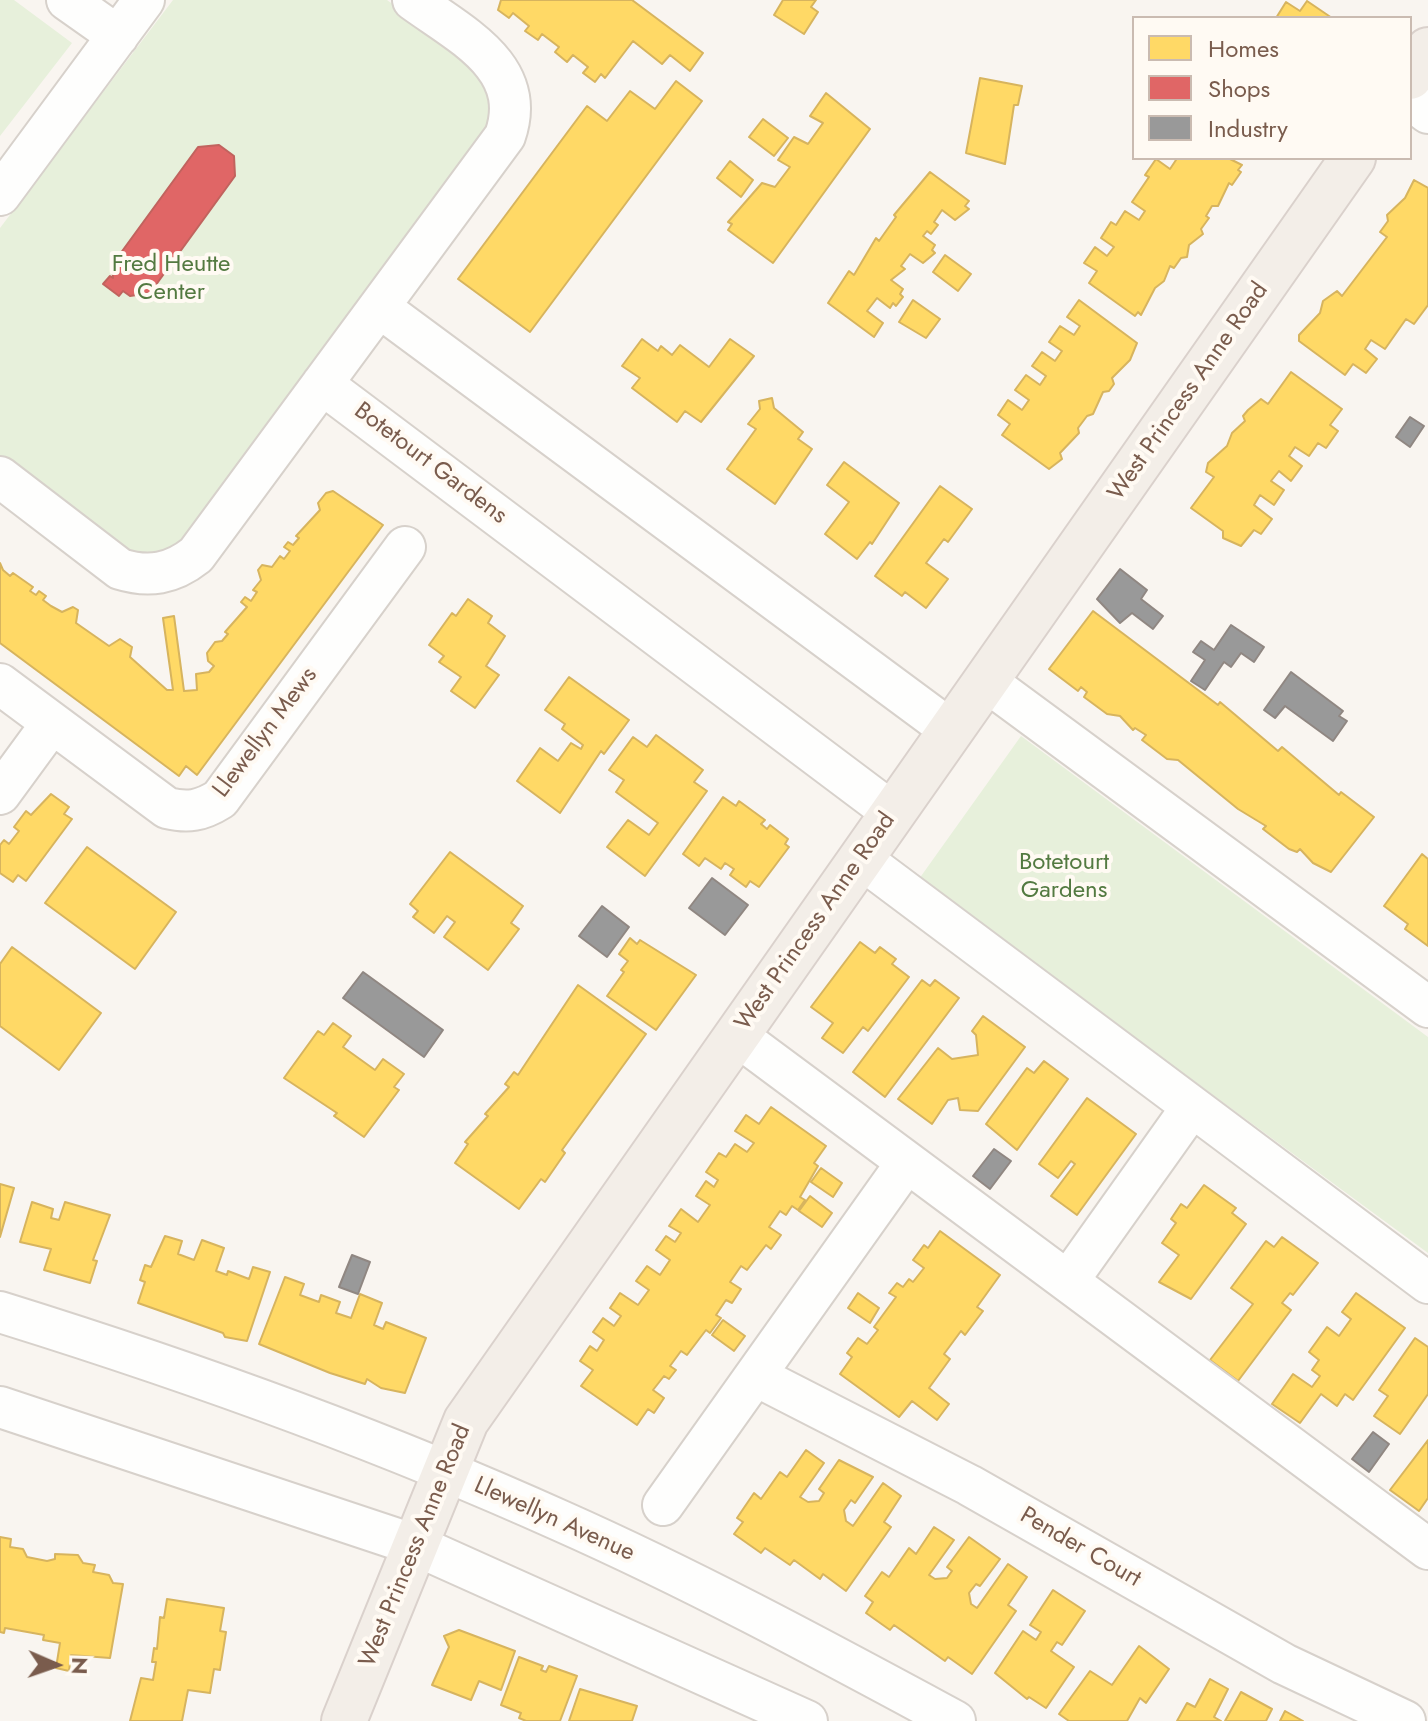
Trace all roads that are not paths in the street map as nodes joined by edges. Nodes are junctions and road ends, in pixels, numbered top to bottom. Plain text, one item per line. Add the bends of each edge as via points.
1 (67, 0) edge
2 (144, 0) edge
3 (418, 2) edge
4 (118, 36) junction
5 (1428, 50) edge
6 (1412, 74) edge
7 (1412, 101) edge
8 (1428, 113) edge
9 (1352, 160) edge
10 (0, 195) edge
11 (379, 307) junction
12 (322, 384) junction
13 (0, 477) edge
14 (405, 547) dead end
15 (987, 682) junction
16 (0, 684) edge
17 (52, 723) junction
18 (952, 731) junction
19 (0, 794) edge
20 (893, 813) junction
21 (860, 858) junction
22 (1428, 1007) edge
23 (736, 1035) junction
24 (1191, 1108) junction
25 (907, 1162) junction
26 (1068, 1281) junction
27 (1428, 1283) edge
28 (0, 1312) edge
29 (756, 1376) junction
30 (0, 1407) edge
31 (444, 1473) junction
32 (663, 1505) dead end
33 (415, 1545) junction
34 (1428, 1549) edge
35 (785, 1716) edge
36 (344, 1721) edge
37 (955, 1721) edge
38 (1405, 1721) edge

1 - 4 street
2 - 4 street
3 - 11 street via 505,76 512,97 511,119 505,136
4 - 10 street
5 - 6 main road
7 - 8 street
9 - 15 main road, West Princess Anne Road
11 - 12 street
11 - 18 street
12 - 13 street via 196,555 163,573 139,575 120,569
12 - 20 street, Botetourt Gardens
14 - 17 street, Llewellyn Mews via 220,799 204,809 167,808
15 - 18 main road, West Princess Anne Road
15 - 22 street
16 - 17 street, Llewellyn Mews
17 - 19 street
18 - 20 main road, West Princess Anne Road
20 - 21 main road, West Princess Anne Road
21 - 23 main road, West Princess Anne Road
21 - 24 street
23 - 25 street
23 - 31 main road, West Princess Anne Road via 466,1421
24 - 26 street
24 - 27 street
25 - 26 street
25 - 29 street
26 - 34 street
28 - 31 street, Llewellyn Avenue via 220,1385
29 - 32 street
29 - 38 street, Pender Court via 969,1485 1284,1664
30 - 33 street
31 - 33 main road, West Princess Anne Road
31 - 37 street, Llewellyn Avenue via 769,1621
33 - 35 street
33 - 36 main road, West Princess Anne Road

